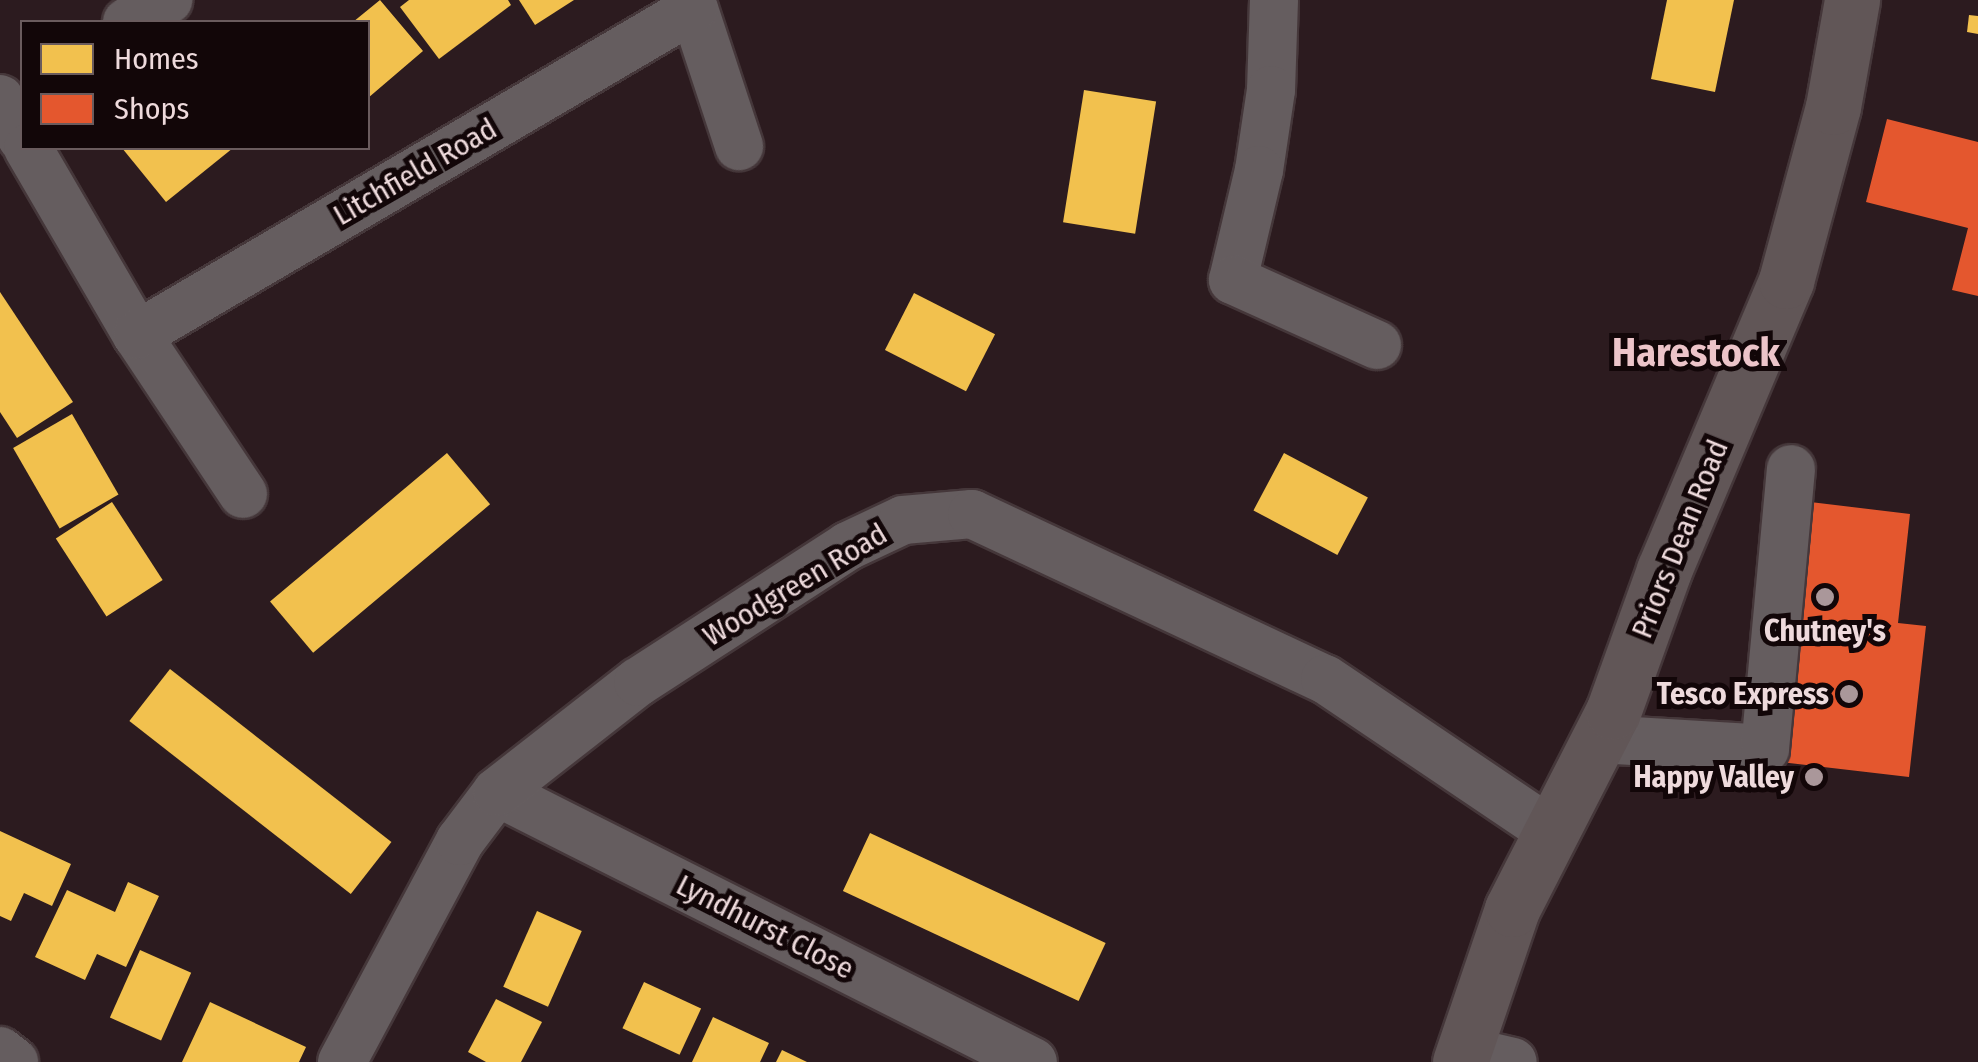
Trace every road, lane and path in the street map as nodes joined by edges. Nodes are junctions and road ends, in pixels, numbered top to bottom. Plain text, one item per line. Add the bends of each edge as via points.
1 (168, 0) edge
2 (1274, 0) edge
3 (1852, 0) edge
4 (692, 5) edge
5 (131, 20) edge
6 (0, 96) edge
7 (20, 134) edge
8 (739, 146) dead end
9 (29, 150) edge
10 (136, 335) junction
11 (1377, 346) dead end
12 (1791, 468) dead end
13 (244, 494) dead end
14 (1598, 739) junction
15 (497, 792) junction
16 (1550, 830) junction
17 (0, 1051) edge
18 (1478, 1058) edge
19 (14, 1062) edge
20 (342, 1062) edge
21 (1033, 1062) edge

1 - 5 street
2 - 11 street via 1271,90 1233,280
3 - 14 street, Priors Dean Road via 1833,108 1786,281
4 - 8 street, Litchfield Road
4 - 10 street, Litchfield Road
6 - 7 street
9 - 10 street
10 - 13 street
12 - 14 street via 1766,749
14 - 16 street, Priors Dean Road
15 - 16 street, Woodgreen Road via 638,682 848,546 903,520 972,514 1325,680
15 - 20 street, Woodgreen Road via 460,841
15 - 21 street, Lyndhurst Close
16 - 18 street, Priors Dean Road via 1512,909
17 - 19 street

